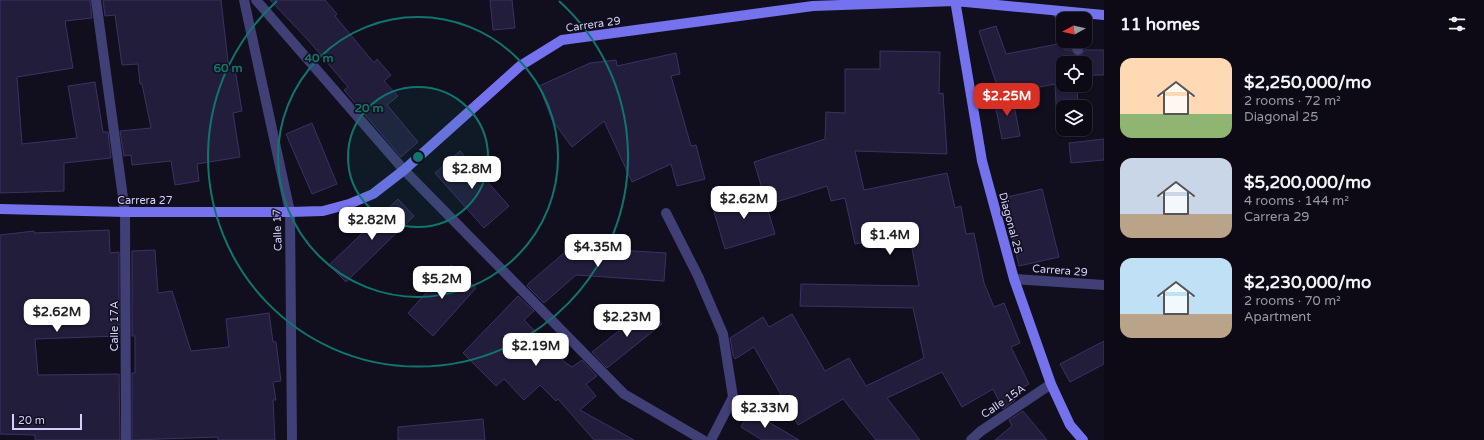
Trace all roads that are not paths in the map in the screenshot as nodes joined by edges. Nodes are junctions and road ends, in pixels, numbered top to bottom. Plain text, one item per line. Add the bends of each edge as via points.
1 (96, 0) edge
2 (244, 0) edge
3 (256, 0) edge
4 (955, 0) edge
5 (1056, 11) joint
6 (1104, 15) edge
7 (404, 170) junction
8 (0, 209) edge
9 (125, 212) junction
10 (290, 212) junction
11 (666, 213) dead end
12 (1014, 279) junction
13 (1104, 285) edge
14 (1051, 384) junction
15 (126, 440) edge
16 (292, 440) edge
17 (703, 440) edge
18 (711, 440) edge
19 (971, 440) edge
20 (1083, 440) edge

1 - 9 street, Calle 17A
2 - 10 street, Calle 17
3 - 7 street
4 - 5 street, Carrera 29
4 - 7 street, Carrera 29 via 813,6 562,40 520,66
4 - 12 street, Diagonal 25 via 982,161
5 - 6 street, Carrera 29
7 - 10 street, Carrera 29 via 373,194 349,204 323,211
7 - 17 street via 624,394
8 - 9 street, Carrera 27
9 - 10 street, Carrera 27
9 - 15 street, Calle 17A
10 - 16 street, Calle 17
11 - 18 street via 698,276 723,334 732,396
12 - 13 street, Carrera 29
12 - 14 street, Diagonal 25
14 - 19 street, Calle 15A via 980,431
14 - 20 street, Diagonal 25 via 1070,425

